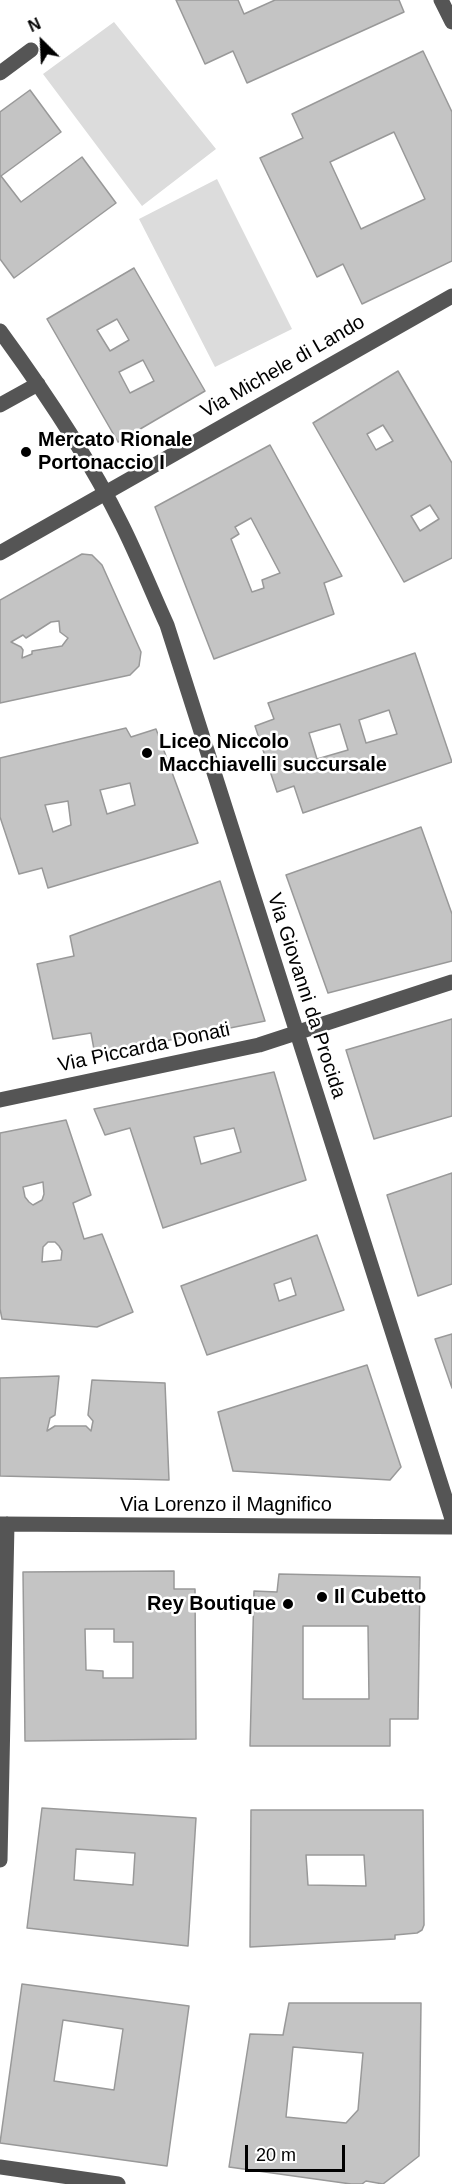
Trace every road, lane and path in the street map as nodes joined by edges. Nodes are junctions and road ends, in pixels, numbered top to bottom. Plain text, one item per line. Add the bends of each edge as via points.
1 (441, 0) edge
2 (452, 22) edge
3 (31, 50) dead end
4 (0, 73) edge
5 (452, 296) edge
6 (0, 332) edge
7 (38, 384) junction
8 (0, 405) edge
9 (104, 493) junction
10 (0, 553) edge
11 (452, 982) edge
12 (296, 1033) junction
13 (0, 1100) edge
14 (452, 1519) edge
15 (4, 1524) edge
16 (452, 1527) edge
17 (0, 1860) edge
18 (0, 2167) edge
19 (118, 2184) edge

1 - 2 street
3 - 4 street
5 - 9 street, Via Michele di Lando
6 - 7 street, Via Giovanni da Procida
7 - 8 street
7 - 9 street, Via Giovanni da Procida
9 - 10 street, Via Michele di Lando
9 - 12 street, Via Giovanni da Procida via 122,524 166,625
11 - 12 street, Via Piccarda Donati
12 - 13 street, Via Piccarda Donati via 259,1046
12 - 14 street, Via Giovanni da Procida
15 - 16 street, Via Lorenzo il Magnifico
15 - 17 street
18 - 19 street

